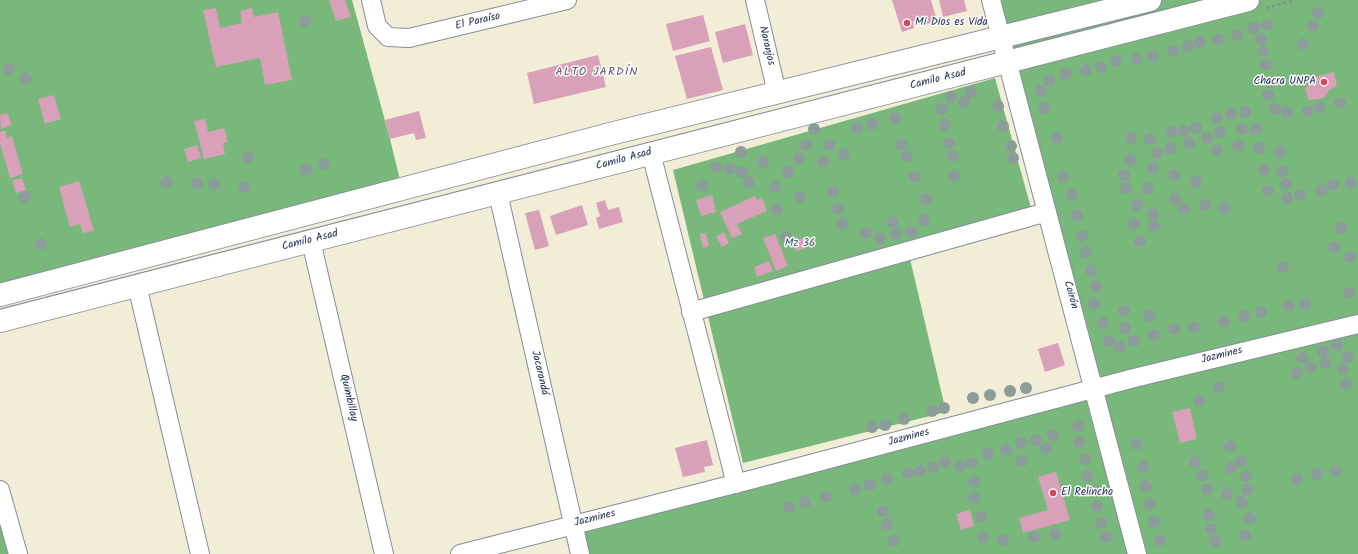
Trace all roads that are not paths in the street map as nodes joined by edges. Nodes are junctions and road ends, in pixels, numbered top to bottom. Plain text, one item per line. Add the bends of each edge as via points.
1 (371, 0) edge
2 (567, 0) edge
3 (756, 0) edge
4 (991, 0) edge
5 (1150, 0) edge
6 (1256, 4) edge
7 (1001, 37) junction
8 (1008, 62) junction
9 (777, 92) junction
10 (651, 153) junction
11 (498, 193) junction
12 (1047, 212) junction
13 (311, 241) junction
14 (137, 285) junction
15 (0, 295) edge
16 (691, 312) junction
17 (0, 321) edge
18 (1358, 324) edge
19 (1094, 388) junction
20 (736, 484) junction
21 (0, 490) edge
22 (573, 524) junction
23 (18, 554) edge
24 (200, 554) edge
25 (384, 554) edge
26 (460, 554) edge
27 (580, 554) edge
28 (1137, 554) edge

1 - 2 street, El Paraíso via 377,26 388,37 409,38
3 - 9 street, Naranjos
4 - 7 street, Coirón
5 - 7 street
6 - 8 street, Camilo Asad
7 - 8 street, Coirón
7 - 9 street
8 - 10 street, Camilo Asad
8 - 12 street, Coirón
9 - 15 street via 599,136
10 - 11 street, Camilo Asad
10 - 16 street
11 - 13 street, Camilo Asad
11 - 22 street, Jacarandá
12 - 16 street
12 - 19 street, Coirón
13 - 14 street, Camilo Asad
13 - 25 street, Quimbillay
14 - 17 street, Camilo Asad
14 - 24 street
16 - 20 street
18 - 19 street, Jazmines
19 - 20 street, Jazmines
19 - 28 street, Coirón
20 - 22 street, Jazmines
21 - 23 street
22 - 26 street, Jazmines
22 - 27 street, Jacarandá

